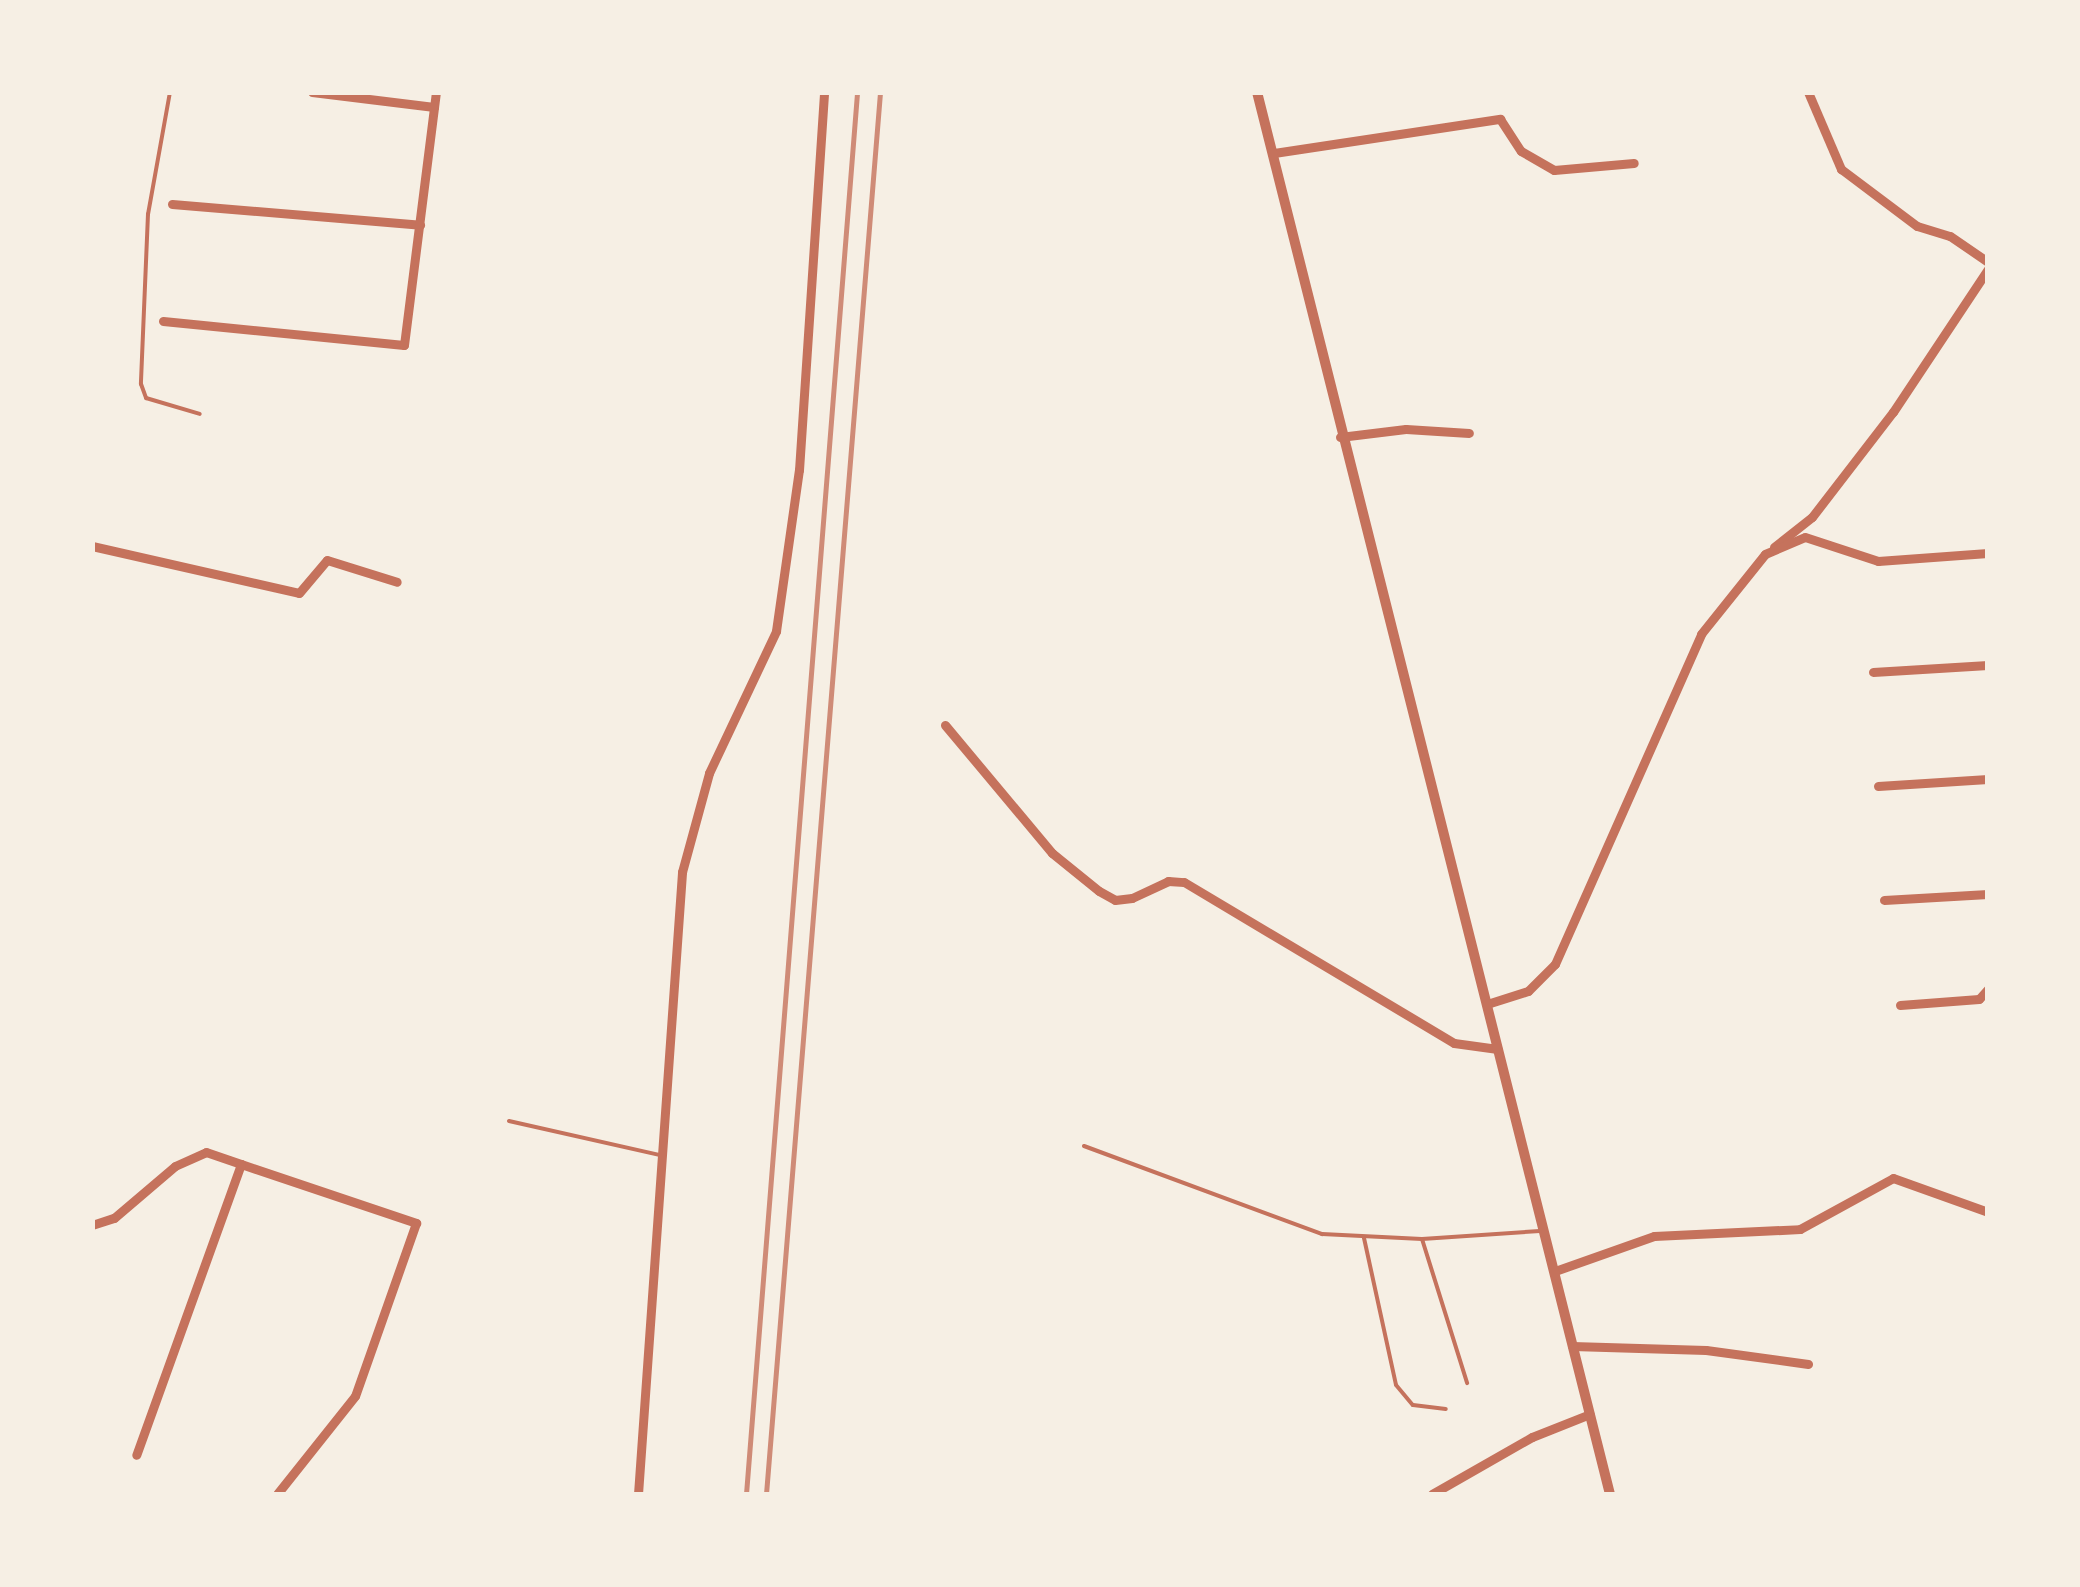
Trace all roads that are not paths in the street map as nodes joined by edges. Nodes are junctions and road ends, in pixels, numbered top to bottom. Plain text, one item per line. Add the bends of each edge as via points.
1 (170, 92) edge
2 (312, 92) edge
3 (436, 92) edge
4 (824, 92) edge
5 (1258, 92) edge
6 (1808, 92) edge
7 (434, 107) junction
8 (1274, 153) junction
9 (1634, 163) dead end
10 (172, 204) dead end
11 (420, 225) junction
12 (1988, 266) edge
13 (163, 321) dead end
14 (200, 414) dead end
15 (1469, 433) dead end
16 (1340, 437) junction
17 (92, 546) edge
18 (1988, 553) edge
19 (1765, 554) junction
20 (398, 582) dead end
21 (1988, 665) edge
22 (1873, 672) dead end
23 (946, 725) dead end
24 (1988, 779) edge
25 (1878, 786) dead end
26 (1988, 894) edge
27 (1884, 900) dead end
28 (1988, 989) edge
29 (1487, 1004) junction
30 (1900, 1005) dead end
31 (1498, 1049) junction
32 (509, 1120) dead end
33 (1084, 1146) dead end
34 (660, 1156) junction
35 (241, 1164) junction
36 (1988, 1212) edge
37 (92, 1225) edge
38 (1544, 1231) junction
39 (1364, 1238) junction
40 (1422, 1239) junction
41 (1555, 1271) junction
42 (1572, 1346) junction
43 (1808, 1364) dead end
44 (1467, 1383) dead end
45 (1446, 1409) dead end
46 (1590, 1414) junction
47 (136, 1455) dead end
48 (277, 1494) edge
49 (638, 1494) edge
50 (1432, 1494) edge
51 (1610, 1494) edge

1 - 14 lane via 148,214 140,384 146,398
2 - 7 street
3 - 7 street
4 - 34 street via 799,470 776,631 709,772 682,872
5 - 8 street
6 - 12 street via 1841,169 1917,226 1950,236
7 - 11 street
8 - 9 street via 1500,119 1521,150 1554,170
8 - 16 street
10 - 11 street
11 - 13 street via 404,345
12 - 19 street via 1893,412 1812,517
15 - 16 street via 1406,429
16 - 29 street
17 - 20 street via 299,594 327,560
18 - 19 street via 1878,561 1805,538
19 - 29 street via 1701,634 1555,964 1528,990
21 - 22 street
23 - 31 street via 1052,853 1099,891 1115,900 1168,880 1184,882 1454,1043
24 - 25 street
26 - 27 street
28 - 30 street via 1980,999
29 - 31 street
31 - 38 street
32 - 34 lane
33 - 39 lane via 1298,1228
34 - 49 street
35 - 37 street via 206,1152 175,1166 114,1218
35 - 47 street
35 - 48 street via 416,1223 356,1396
36 - 41 street via 1893,1178 1871,1184 1800,1229 1654,1236
38 - 40 lane
38 - 41 street
39 - 40 lane
39 - 45 lane via 1396,1385 1414,1404
40 - 44 lane
41 - 42 street
42 - 43 street via 1706,1350
42 - 46 street
46 - 50 street via 1532,1437
46 - 51 street

